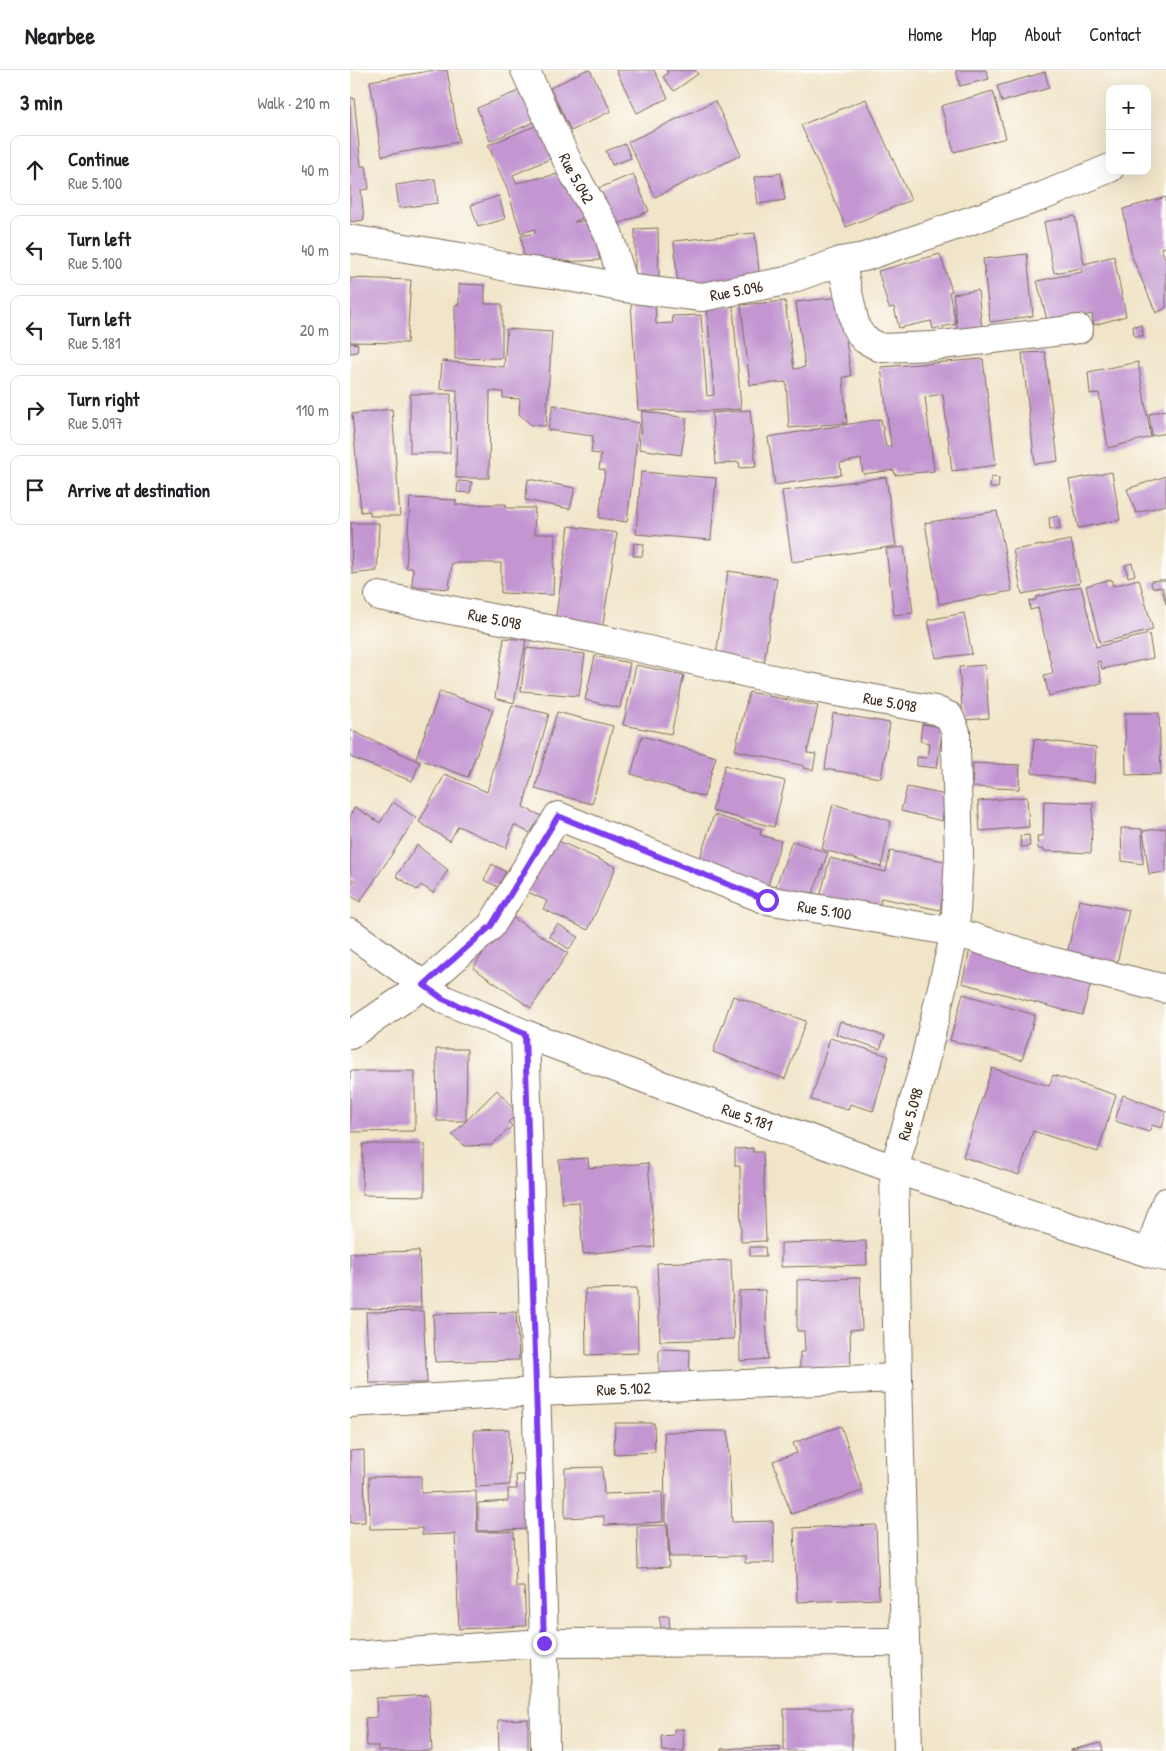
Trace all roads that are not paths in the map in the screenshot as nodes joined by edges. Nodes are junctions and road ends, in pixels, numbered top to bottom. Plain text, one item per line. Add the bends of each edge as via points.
1 (526, 70) edge
2 (1106, 170) edge
3 (350, 239) edge
4 (841, 261) junction
5 (625, 288) junction
6 (1079, 329) dead end
7 (379, 596) dead end
8 (350, 932) edge
9 (955, 932) junction
10 (424, 985) junction
11 (1166, 990) edge
12 (525, 1034) junction
13 (350, 1035) edge
14 (894, 1169) junction
15 (1166, 1202) edge
16 (1157, 1255) edge
17 (898, 1378) junction
18 (536, 1392) junction
19 (350, 1403) edge
20 (905, 1642) junction
21 (544, 1643) junction
22 (350, 1656) edge
23 (545, 1751) edge
24 (908, 1751) edge

1 - 5 street, Rue 5.042 via 571,169 608,233
2 - 4 street, Rue 5.096 via 1043,196 864,257
3 - 5 street, Rue 5.096
4 - 5 street, Rue 5.096 via 786,281 702,297
4 - 6 street via 856,328 864,339 881,348 933,346
7 - 9 street, Rue 5.098 via 614,642 803,686 935,710 949,716 956,732 959,854
8 - 10 street, Rue 5.181
9 - 10 street, Rue 5.100 via 767,900 558,816 491,926
9 - 11 street, Rue 5.100 via 1047,960
9 - 14 street, Rue 5.098 via 922,1073
10 - 12 street, Rue 5.181 via 443,999
10 - 13 street, Rue 5.100
12 - 14 street, Rue 5.181
12 - 18 street
14 - 16 street, Rue 5.181
14 - 17 street, Rue 5.098
15 - 16 street
17 - 18 street, Rue 5.102
17 - 20 street, Rue 5.098
18 - 19 street, Rue 5.102
18 - 21 street
20 - 21 street
20 - 24 street, Rue 5.098
21 - 22 street
21 - 23 street

